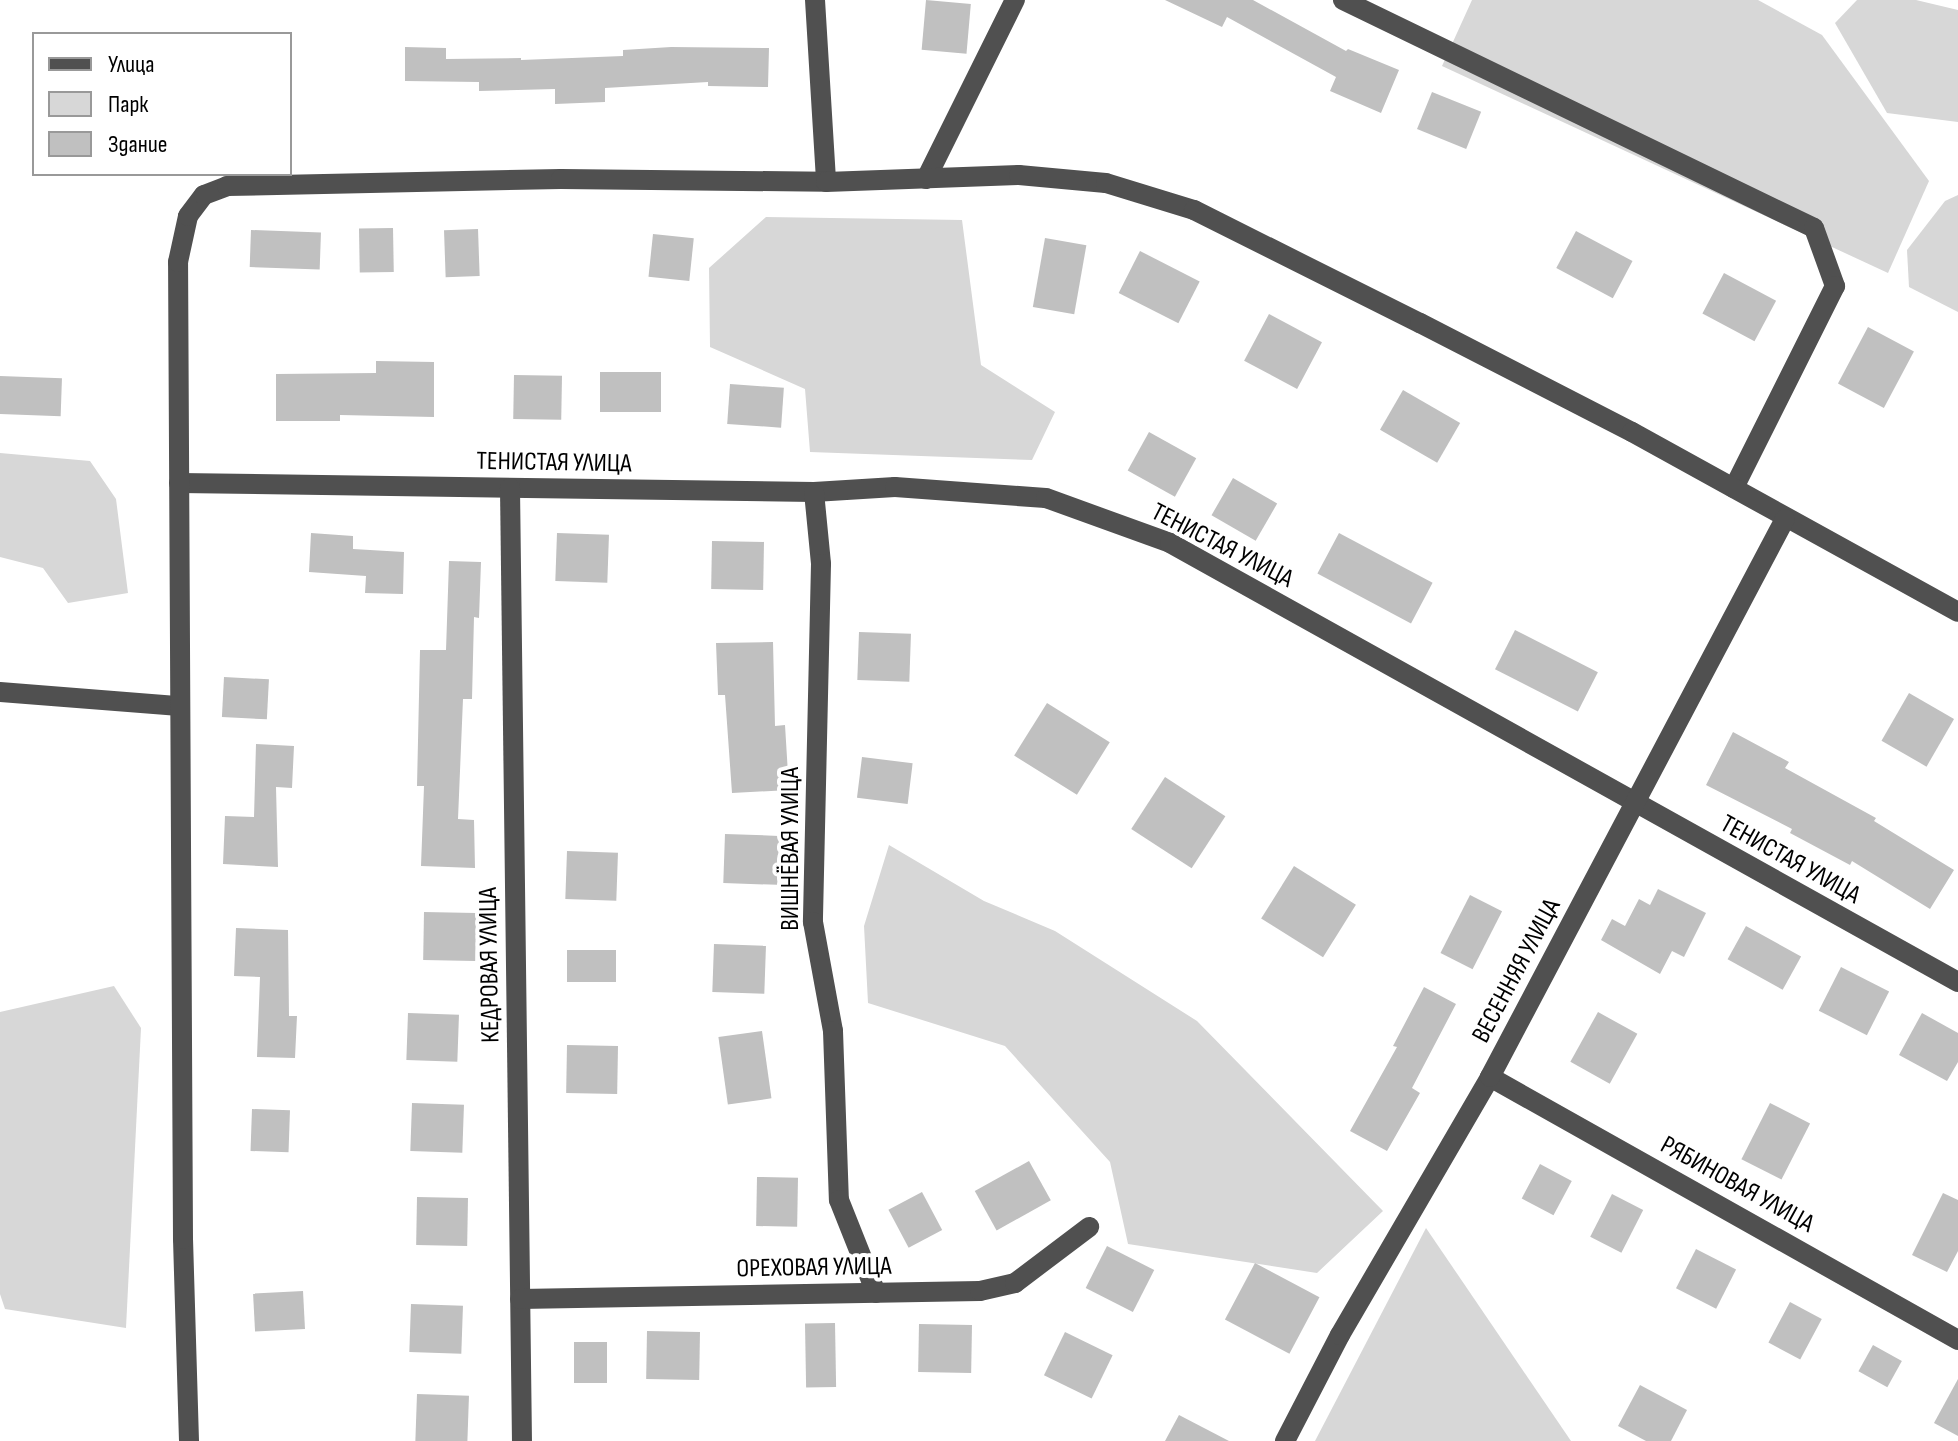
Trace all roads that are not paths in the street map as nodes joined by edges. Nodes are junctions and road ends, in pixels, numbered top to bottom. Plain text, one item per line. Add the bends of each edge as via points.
1 (815, 0) edge
2 (1015, 0) edge
3 (1343, 0) edge
4 (926, 179) junction
5 (826, 182) junction
6 (179, 483) junction
7 (510, 488) junction
8 (1734, 488) junction
9 (814, 492) junction
10 (1785, 519) junction
11 (1958, 612) edge
12 (0, 692) edge
13 (179, 706) junction
14 (1634, 803) junction
15 (1958, 982) edge
16 (1490, 1077) junction
17 (1089, 1227) dead end
18 (876, 1293) junction
19 (520, 1299) junction
20 (1958, 1340) edge
21 (189, 1441) edge
22 (522, 1441) edge
23 (1285, 1441) edge

1 - 5 street
2 - 4 street
3 - 8 street via 1814,228 1835,286
4 - 5 street
4 - 8 street via 1019,175 1106,183 1194,210
5 - 6 street via 561,179 227,186 204,195 188,216 178,262
6 - 7 street, ТЕНИСТАЯ УЛИЦА
6 - 13 street
7 - 9 street, ТЕНИСТАЯ УЛИЦА
7 - 19 street, КЕДРОВАЯ УЛИЦА
8 - 10 street
9 - 14 street, ТЕНИСТАЯ УЛИЦА via 895,487 1046,498 1170,543
9 - 18 street, ВИШНЁВАЯ УЛИЦА via 821,564 813,922 833,1031 839,1200
10 - 11 street
10 - 14 street, ВЕСЕННЯЯ УЛИЦА
12 - 13 street
13 - 21 street
14 - 15 street, ТЕНИСТАЯ УЛИЦА
14 - 16 street, ВЕСЕННЯЯ УЛИЦА
16 - 20 street, РЯБИНОВАЯ УЛИЦА
16 - 23 street, ВЕСЕННЯЯ УЛИЦА via 1340,1335
17 - 18 street, ОРЕХОВАЯ УЛИЦА via 1015,1283 980,1291
18 - 19 street, ОРЕХОВАЯ УЛИЦА
19 - 22 street, КЕДРОВАЯ УЛИЦА

